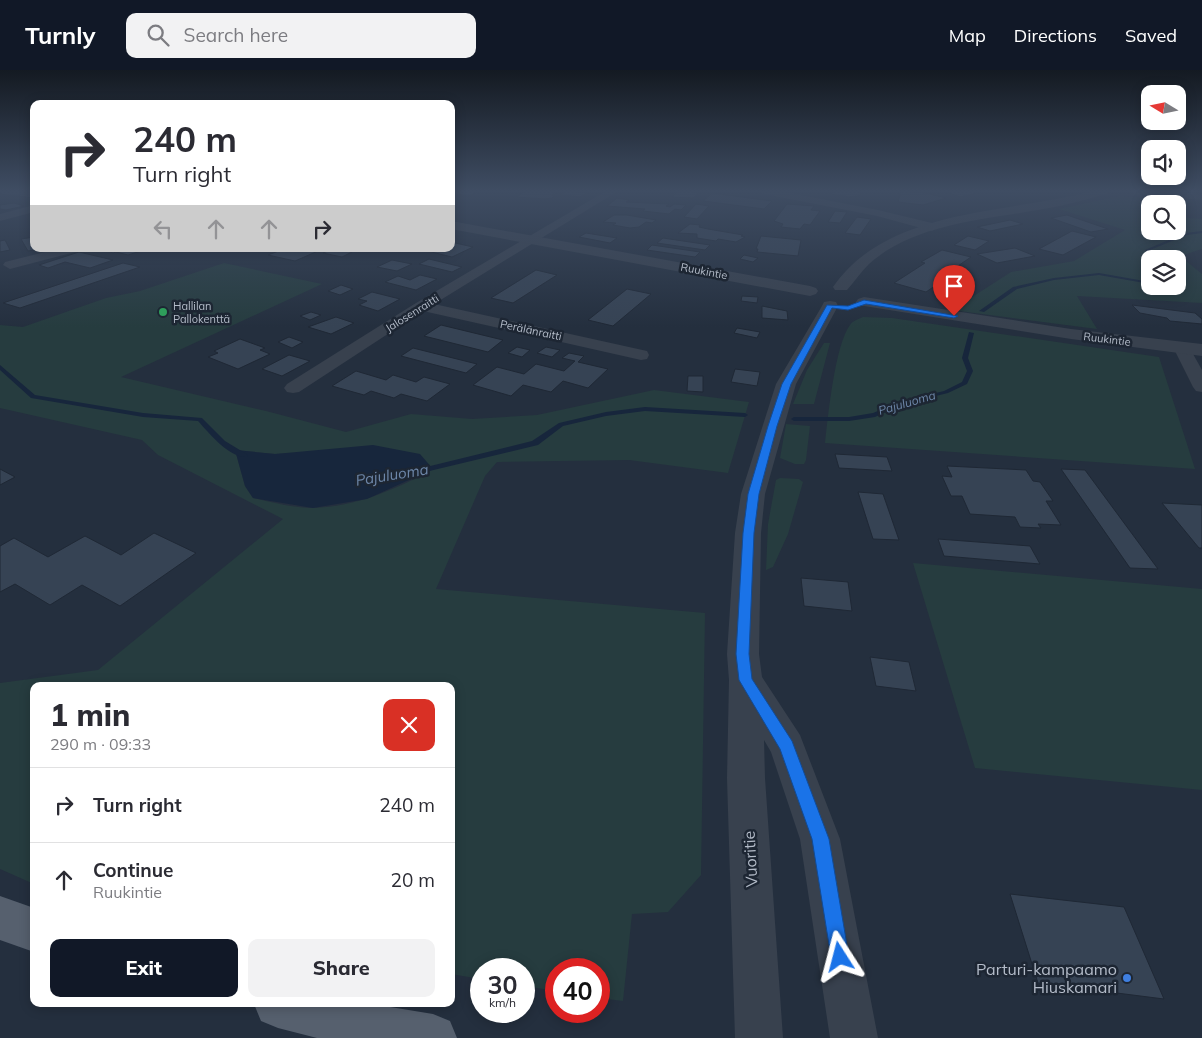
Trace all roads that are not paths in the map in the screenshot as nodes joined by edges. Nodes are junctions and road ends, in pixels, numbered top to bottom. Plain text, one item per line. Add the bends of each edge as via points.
1 (516, 236) edge
2 (537, 236) edge
3 (909, 236) edge
4 (532, 239) junction
5 (60, 252) edge
6 (10, 265) dead end
7 (810, 291) junction
8 (835, 296) junction
9 (864, 302) junction
10 (421, 306) junction
11 (1182, 349) junction
12 (1202, 350) edge
13 (641, 355) dead end
14 (1202, 387) edge
15 (294, 388) dead end
16 (746, 680) junction
17 (290, 1007) edge
18 (433, 1038) edge
19 (760, 1038) edge
20 (854, 1038) edge

1 - 4 street, Ruukintie
2 - 4 street, Jalosenraitti
3 - 8 street, Vuoritie via 890,244 859,265 847,276
4 - 7 street, Ruukintie
4 - 10 street, Jalosenraitti
5 - 6 street
7 - 8 street via 818,287
7 - 8 street via 815,301
8 - 9 street via 848,308
8 - 9 street via 862,295
8 - 16 street, Vuoritie via 786,384 754,494 745,589 743,654
9 - 11 street, Ruukintie
10 - 13 street, Perälänraitti
10 - 15 street, Jalosenraitti
11 - 12 street, Ruukintie
11 - 14 street
16 - 19 street, Vuoritie via 746,778
16 - 20 street, Vuoritie via 787,746 820,839
17 - 18 main road via 384,1031

